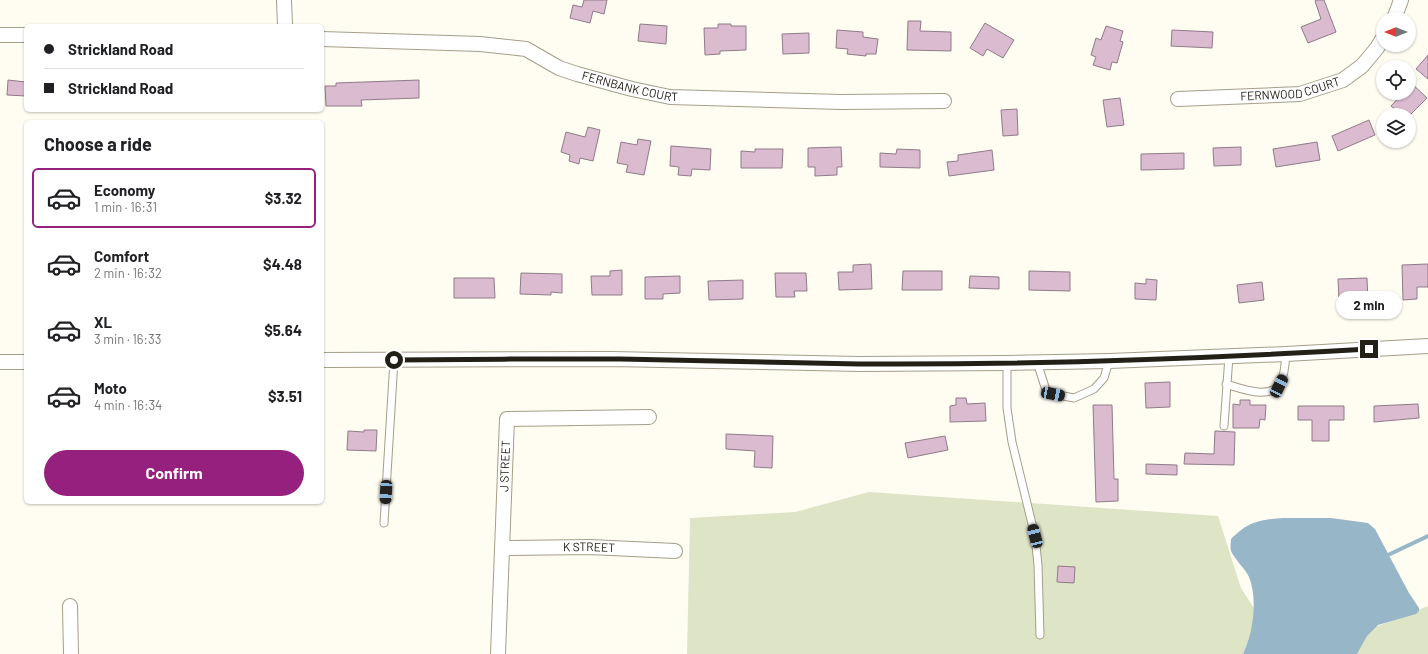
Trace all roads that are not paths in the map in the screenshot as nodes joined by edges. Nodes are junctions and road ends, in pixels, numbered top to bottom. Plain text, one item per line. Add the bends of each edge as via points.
1 (284, 0) edge
2 (1401, 0) edge
3 (1397, 12) edge
4 (285, 24) edge
5 (0, 35) edge
6 (24, 35) edge
7 (324, 39) edge
8 (1376, 49) edge
9 (1178, 99) dead end
10 (944, 101) dead end
11 (1428, 346) edge
12 (1286, 354) junction
13 (1229, 356) junction
14 (324, 360) edge
15 (394, 360) junction
16 (1109, 361) junction
17 (0, 362) edge
18 (24, 362) edge
19 (1037, 362) junction
20 (1007, 363) junction
21 (1226, 384) junction
22 (649, 417) dead end
23 (1224, 426) dead end
24 (384, 523) dead end
25 (503, 548) junction
26 (675, 551) dead end
27 (70, 606) dead end
28 (1040, 635) dead end
29 (71, 654) edge
30 (498, 654) edge

1 - 4 street
2 - 3 street
5 - 6 street
7 - 10 street, FERNBANK COURT via 480,44 526,49 559,68 670,97 841,102
8 - 9 street, FERNWOOD COURT via 1362,66 1343,80 1300,94
11 - 12 street
12 - 13 street
12 - 21 lane via 1283,378 1274,390 1253,391
13 - 16 street
13 - 21 lane
14 - 15 street
15 - 20 street
15 - 24 lane
16 - 19 street
16 - 19 lane via 1104,378 1094,389 1074,398 1046,390
17 - 18 street
19 - 20 street
20 - 28 lane via 1007,408 1012,442 1035,536
21 - 23 lane
22 - 25 street, J STREET via 507,420
25 - 26 street, K STREET via 590,547
25 - 30 street, J STREET
27 - 29 street

